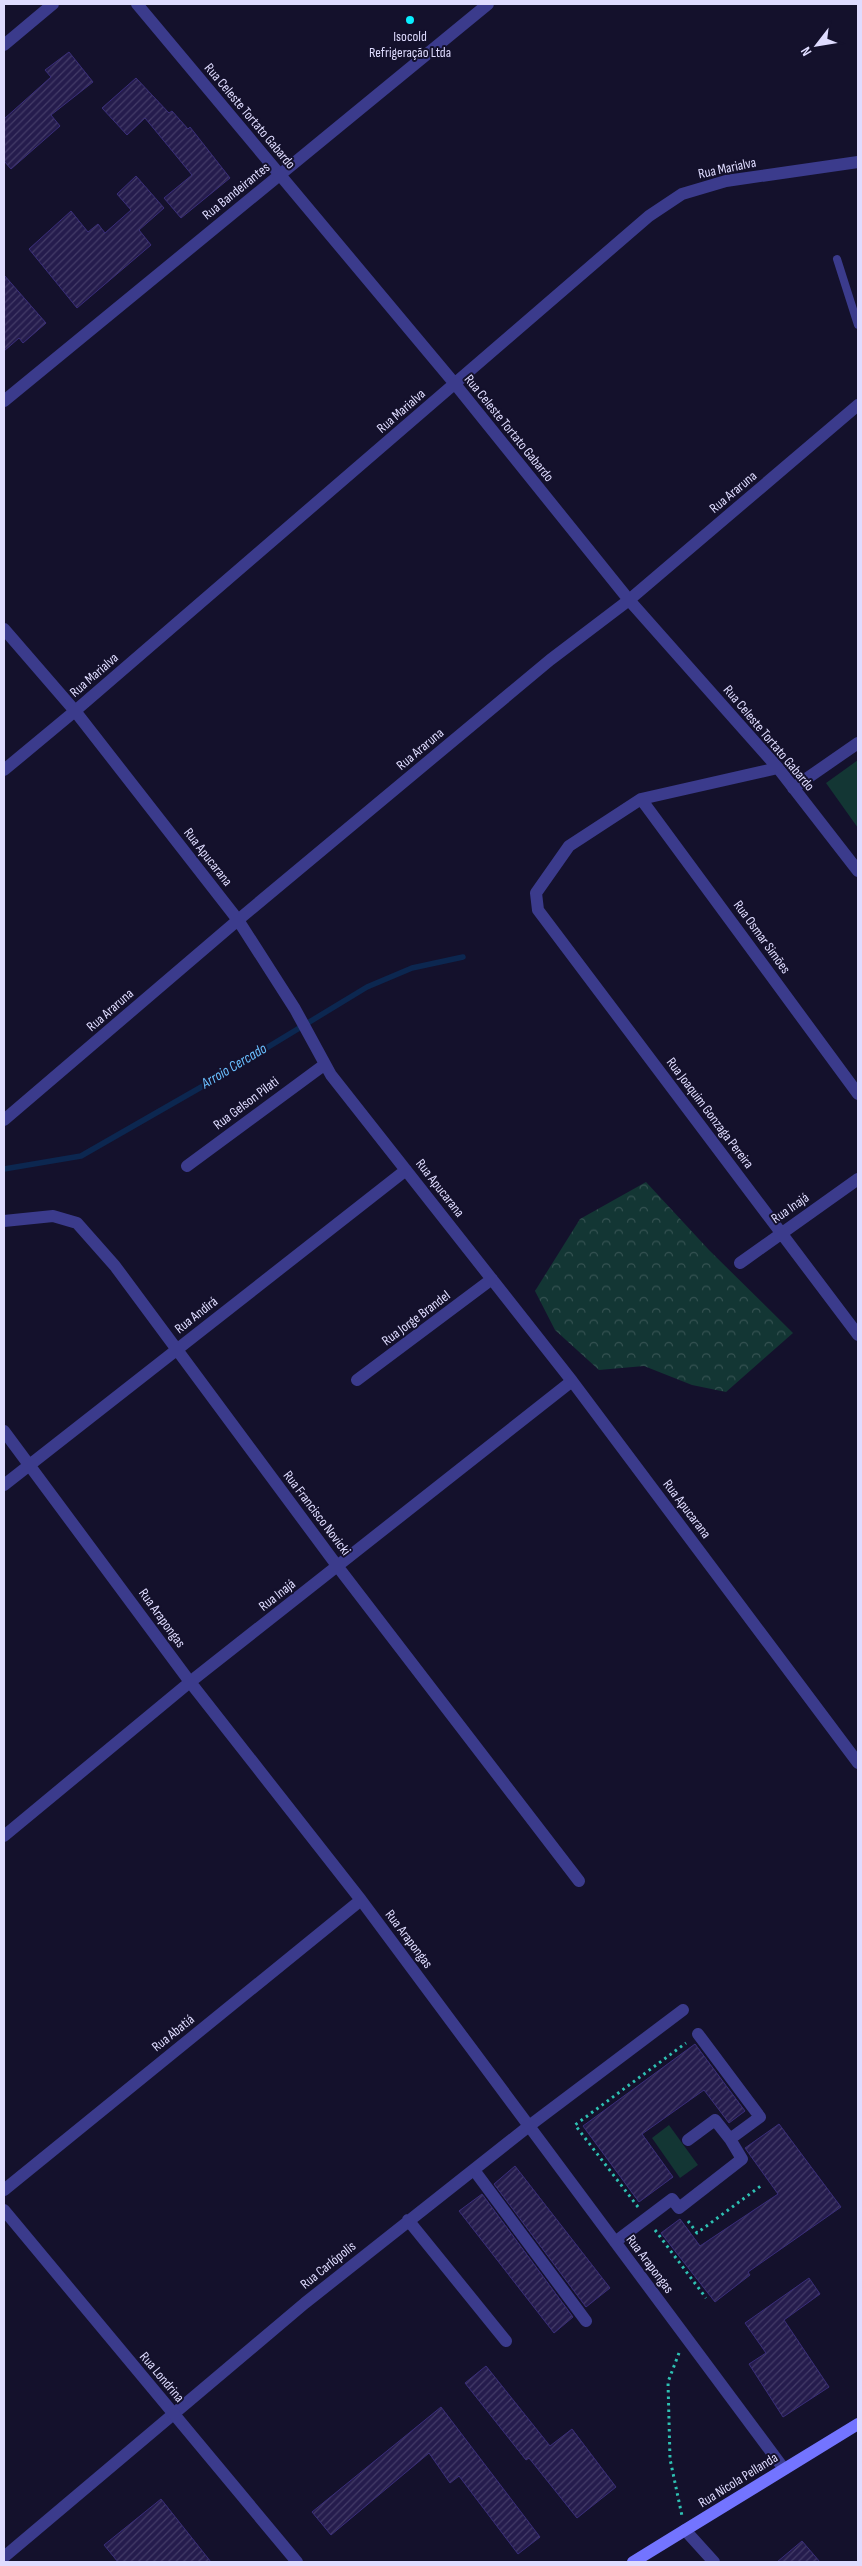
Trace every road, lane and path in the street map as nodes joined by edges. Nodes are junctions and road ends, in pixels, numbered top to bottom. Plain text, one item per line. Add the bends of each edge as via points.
1 (54, 4) edge
2 (136, 4) edge
3 (488, 4) edge
4 (4, 45) edge
5 (858, 162) edge
6 (279, 174) junction
7 (837, 259) dead end
8 (858, 325) edge
9 (455, 384) junction
10 (4, 401) edge
11 (858, 405) edge
12 (629, 600) junction
13 (4, 630) edge
14 (75, 711) junction
15 (858, 743) edge
16 (778, 768) junction
17 (4, 770) edge
18 (793, 788) junction
19 (641, 799) junction
20 (858, 871) edge
21 (238, 920) junction
22 (324, 1065) junction
23 (858, 1094) edge
24 (4, 1120) edge
25 (187, 1166) dead end
26 (406, 1170) junction
27 (858, 1179) edge
28 (4, 1220) edge
29 (781, 1232) junction
30 (740, 1263) dead end
31 (492, 1280) junction
32 (858, 1335) edge
33 (176, 1349) junction
34 (357, 1380) dead end
35 (572, 1381) junction
36 (4, 1431) edge
37 (30, 1463) junction
38 (4, 1485) edge
39 (338, 1567) junction
40 (190, 1682) junction
41 (858, 1762) edge
42 (4, 1836) edge
43 (579, 1881) dead end
44 (361, 1900) junction
45 (684, 2010) dead end
46 (698, 2034) joint
47 (529, 2126) junction
48 (730, 2139) junction
49 (688, 2140) dead end
50 (474, 2170) junction
51 (762, 2185) dead end
52 (4, 2190) edge
53 (679, 2208) junction
54 (4, 2210) edge
55 (646, 2218) junction
56 (408, 2220) junction
57 (615, 2242) junction
58 (706, 2298) dead end
59 (586, 2321) dead end
60 (685, 2336) junction
61 (506, 2341) dead end
62 (172, 2414) junction
63 (858, 2424) edge
64 (784, 2469) junction
65 (685, 2530) junction
66 (4, 2557) edge
67 (297, 2562) edge
68 (633, 2562) edge
69 (714, 2562) edge

1 - 4 street
2 - 6 street, Rua Celeste Tortato Gabardo
3 - 6 street, Rua Bandeirantes
5 - 9 street, Rua Marialva via 726,181 682,194 649,216
6 - 9 street, Rua Celeste Tortato Gabardo
6 - 10 street, Rua Bandeirantes
7 - 8 lane
9 - 12 street, Rua Celeste Tortato Gabardo
9 - 14 street, Rua Marialva
11 - 12 street, Rua Araruna
12 - 16 street, Rua Celeste Tortato Gabardo
12 - 21 street, Rua Araruna via 550,660
13 - 14 street, Rua Apucarana
14 - 17 street, Rua Marialva
14 - 21 street, Rua Apucarana
15 - 18 street
16 - 18 street, Rua Celeste Tortato Gabardo
16 - 19 street
18 - 20 street, Rua Celeste Tortato Gabardo
19 - 23 street, Rua Osmar Simões
19 - 29 street, Rua Joaquim Gonzaga Pereira via 569,846 536,893 538,910
21 - 22 street, Rua Apucarana via 295,1008
21 - 24 street, Rua Araruna
22 - 25 street, Rua Gelson Pilati
22 - 26 street, Rua Apucarana
26 - 31 street, Rua Apucarana
26 - 33 street, Rua Andirá
27 - 29 street, Rua Inajá
28 - 33 street, Rua Francisco Novicki via 53,1216 77,1223 114,1266
29 - 30 street, Rua Inajá
29 - 32 street, Rua Joaquim Gonzaga Pereira
31 - 34 street, Rua Jorge Brandel
31 - 35 street, Rua Apucarana
33 - 37 street, Rua Andirá
33 - 39 street, Rua Francisco Novicki
35 - 39 street, Rua Inajá
35 - 41 street, Rua Apucarana
36 - 37 street, Rua Arapongas
37 - 38 street, Rua Andirá
37 - 40 street, Rua Arapongas
39 - 40 street, Rua Inajá
39 - 43 street, Rua Francisco Novicki
40 - 42 street, Rua Inajá
40 - 44 street, Rua Arapongas
44 - 47 street, Rua Arapongas
44 - 52 street, Rua Abatiá
45 - 47 street, Rua Carlópolis
46 - 48 street via 760,2117
46 - 55 path via 575,2125
47 - 50 street, Rua Carlópolis
47 - 57 street, Rua Arapongas
48 - 49 street via 715,2120
48 - 53 street via 742,2159
50 - 56 street, Rua Carlópolis
50 - 59 street
51 - 53 path via 697,2233
53 - 55 street via 672,2199
54 - 62 street, Rua Londrina
55 - 57 street
55 - 58 path
56 - 61 street
56 - 62 street, Rua Carlópolis
57 - 60 street, Rua Arapongas
60 - 64 street, Rua Arapongas
60 - 65 path via 668,2382 670,2459
62 - 66 street, Rua Carlópolis
62 - 67 street, Rua Londrina
63 - 64 main road, Rua Nicola Pellanda
64 - 65 main road, Rua Nicola Pellanda
65 - 68 main road, Rua Nicola Pellanda
65 - 69 street

